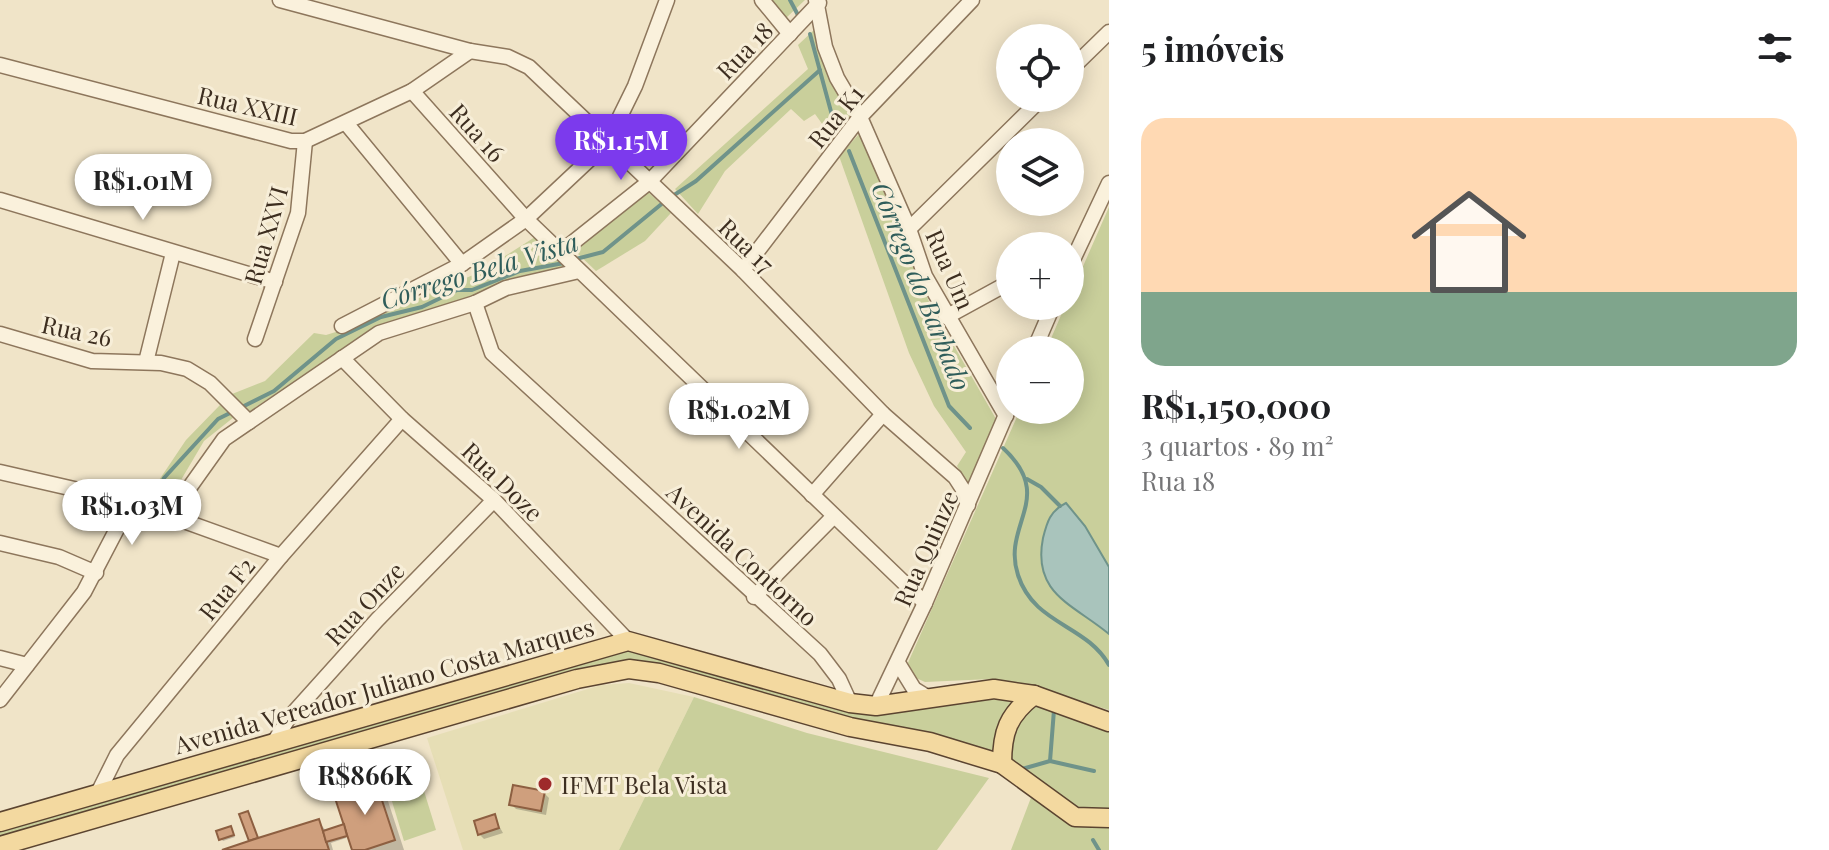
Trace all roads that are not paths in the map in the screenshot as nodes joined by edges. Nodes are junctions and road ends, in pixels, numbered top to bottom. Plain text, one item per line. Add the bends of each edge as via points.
1 (280, 0) edge
2 (667, 0) edge
3 (762, 0) edge
4 (972, 0) edge
5 (818, 2) edge
6 (1109, 32) edge
7 (790, 34) junction
8 (470, 51) junction
9 (1084, 56) edge
10 (0, 65) edge
11 (412, 91) junction
12 (1028, 112) edge
13 (860, 117) junction
14 (346, 123) junction
15 (305, 141) junction
16 (607, 143) junction
17 (649, 182) junction
18 (1109, 183) edge
19 (0, 200) edge
20 (526, 219) junction
21 (909, 229) junction
22 (1083, 232) edge
23 (173, 253) junction
24 (562, 253) junction
25 (462, 264) junction
26 (577, 269) junction
27 (743, 270) junction
28 (275, 282) junction
29 (996, 290) edge
30 (475, 303) junction
31 (946, 317) junction
32 (342, 326) dead end
33 (0, 334) edge
34 (255, 339) dead end
35 (342, 358) junction
36 (146, 362) junction
37 (996, 393) edge
38 (883, 414) junction
39 (246, 419) junction
40 (402, 419) junction
41 (1002, 424) edge
42 (0, 472) edge
43 (812, 495) junction
44 (494, 500) junction
45 (135, 504) junction
46 (968, 505) junction
47 (833, 517) junction
48 (176, 518) junction
49 (0, 543) edge
50 (281, 556) junction
51 (96, 573) junction
52 (754, 597) junction
53 (925, 603) junction
54 (628, 641) junction
55 (0, 658) edge
56 (898, 663) junction
57 (27, 665) junction
58 (1034, 695) junction
59 (927, 697) junction
60 (0, 700) edge
61 (850, 703) junction
62 (876, 706) junction
63 (1109, 722) edge
64 (273, 744) junction
65 (1002, 764) junction
66 (97, 795) junction
67 (1109, 818) edge
68 (0, 822) edge
69 (0, 846) edge

1 - 8 street, Rua 17
2 - 16 street
3 - 7 street
4 - 13 street, Rua K1
5 - 7 street, Rua 18
5 - 13 street, Rua Um via 825,47
6 - 9 street
7 - 17 street, Rua 18
8 - 11 street, Rua XXIII
8 - 16 street, Rua 17 via 508,57 529,67
10 - 15 street, Rua XXIII via 278,139
11 - 14 street, Rua XXIII
11 - 20 street, Rua 16
12 - 21 street
13 - 21 street, Rua Um
13 - 27 street, Rua K1
14 - 15 street, Rua XXIII
14 - 25 street
15 - 28 street, Rua XXVI via 298,213
16 - 17 street, Rua 17
16 - 20 street
17 - 24 street, Rua 18
17 - 27 street, Rua 17
18 - 22 street
19 - 23 street
20 - 24 street, Rua 16
20 - 25 street
21 - 31 street, Rua Um
23 - 28 street
23 - 36 street
24 - 26 street, Rua 16
25 - 32 street
26 - 30 street via 506,288
26 - 43 street, Rua 16
27 - 38 street, Rua 17
28 - 34 street, Rua XXVI
29 - 31 street
30 - 35 street via 379,333
30 - 52 street, Avenida Contorno via 492,353
31 - 37 street, Rua Um
33 - 36 street, Rua 26 via 92,361
35 - 39 street
35 - 40 street, Rua Doze
36 - 39 street, Rua 26 via 187,369 210,383
38 - 43 street
38 - 46 street, Rua 17 via 955,477
39 - 48 street via 209,458 182,498
40 - 44 street, Rua Doze
40 - 50 street, Rua F2
41 - 46 street, Rua Quinze
42 - 45 street
43 - 47 street, Rua 16
44 - 54 street, Rua Doze
44 - 64 street, Rua Onze via 316,686
45 - 48 street
45 - 51 street
46 - 53 street, Rua Quinze
47 - 52 street
47 - 53 street, Rua 16
48 - 50 street
49 - 51 street via 59,557
50 - 66 street, Rua F2 via 117,755
51 - 57 street
52 - 61 street, Avenida Contorno via 820,654
53 - 56 street, Rua Quinze
54 - 61 main road, Avenida Vereador Juliano Costa Marques
54 - 64 main road, Avenida Vereador Juliano Costa Marques
55 - 57 street
56 - 59 street via 914,689
56 - 62 street, Rua Quinze
57 - 60 street
58 - 59 main road, Avenida Vereador Juliano Costa Marques via 994,689
58 - 63 main road, Avenida Vereador Juliano Costa Marques
58 - 65 main road via 1007,722
59 - 62 main road, Avenida Vereador Juliano Costa Marques
61 - 62 main road, Avenida Vereador Juliano Costa Marques
64 - 66 main road, Avenida Vereador Juliano Costa Marques
65 - 67 main road, Avenida Vereador Juliano Costa Marques via 1075,817
65 - 69 main road, Avenida Vereador Juliano Costa Marques via 629,669 577,679
66 - 68 main road, Avenida Vereador Juliano Costa Marques

